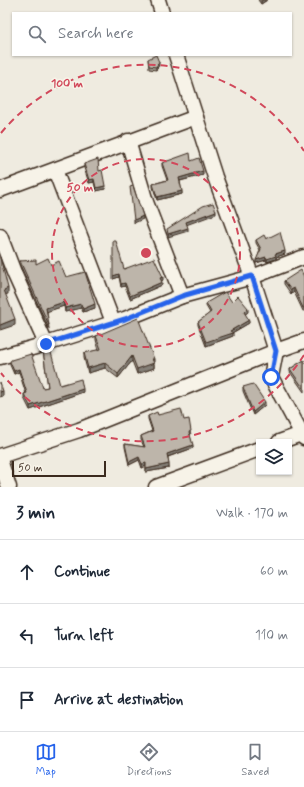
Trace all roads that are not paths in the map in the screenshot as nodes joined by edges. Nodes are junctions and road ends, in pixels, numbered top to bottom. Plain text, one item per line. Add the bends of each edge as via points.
1 (158, 0) edge
2 (162, 12) edge
3 (176, 56) edge
4 (196, 117) junction
5 (128, 141) junction
6 (55, 170) junction
7 (0, 190) edge
8 (0, 236) edge
9 (304, 257) edge
10 (252, 276) junction
11 (182, 296) junction
12 (113, 322) junction
13 (304, 341) edge
14 (46, 344) junction
15 (276, 351) junction
16 (0, 357) edge
17 (303, 435) edge
18 (289, 439) edge
19 (256, 451) edge
20 (0, 456) edge
21 (0, 460) edge
22 (9, 487) edge
23 (156, 487) edge

1 - 2 street
3 - 4 street
4 - 5 street
4 - 10 street via 215,177
5 - 6 street
5 - 11 street via 146,202
6 - 7 street
6 - 12 street
8 - 14 street
9 - 10 street
10 - 11 street
10 - 15 street
11 - 12 street
12 - 14 street
13 - 15 street
14 - 16 street
15 - 17 street via 271,377
15 - 20 street via 79,430
17 - 18 street
19 - 23 street
21 - 22 street

